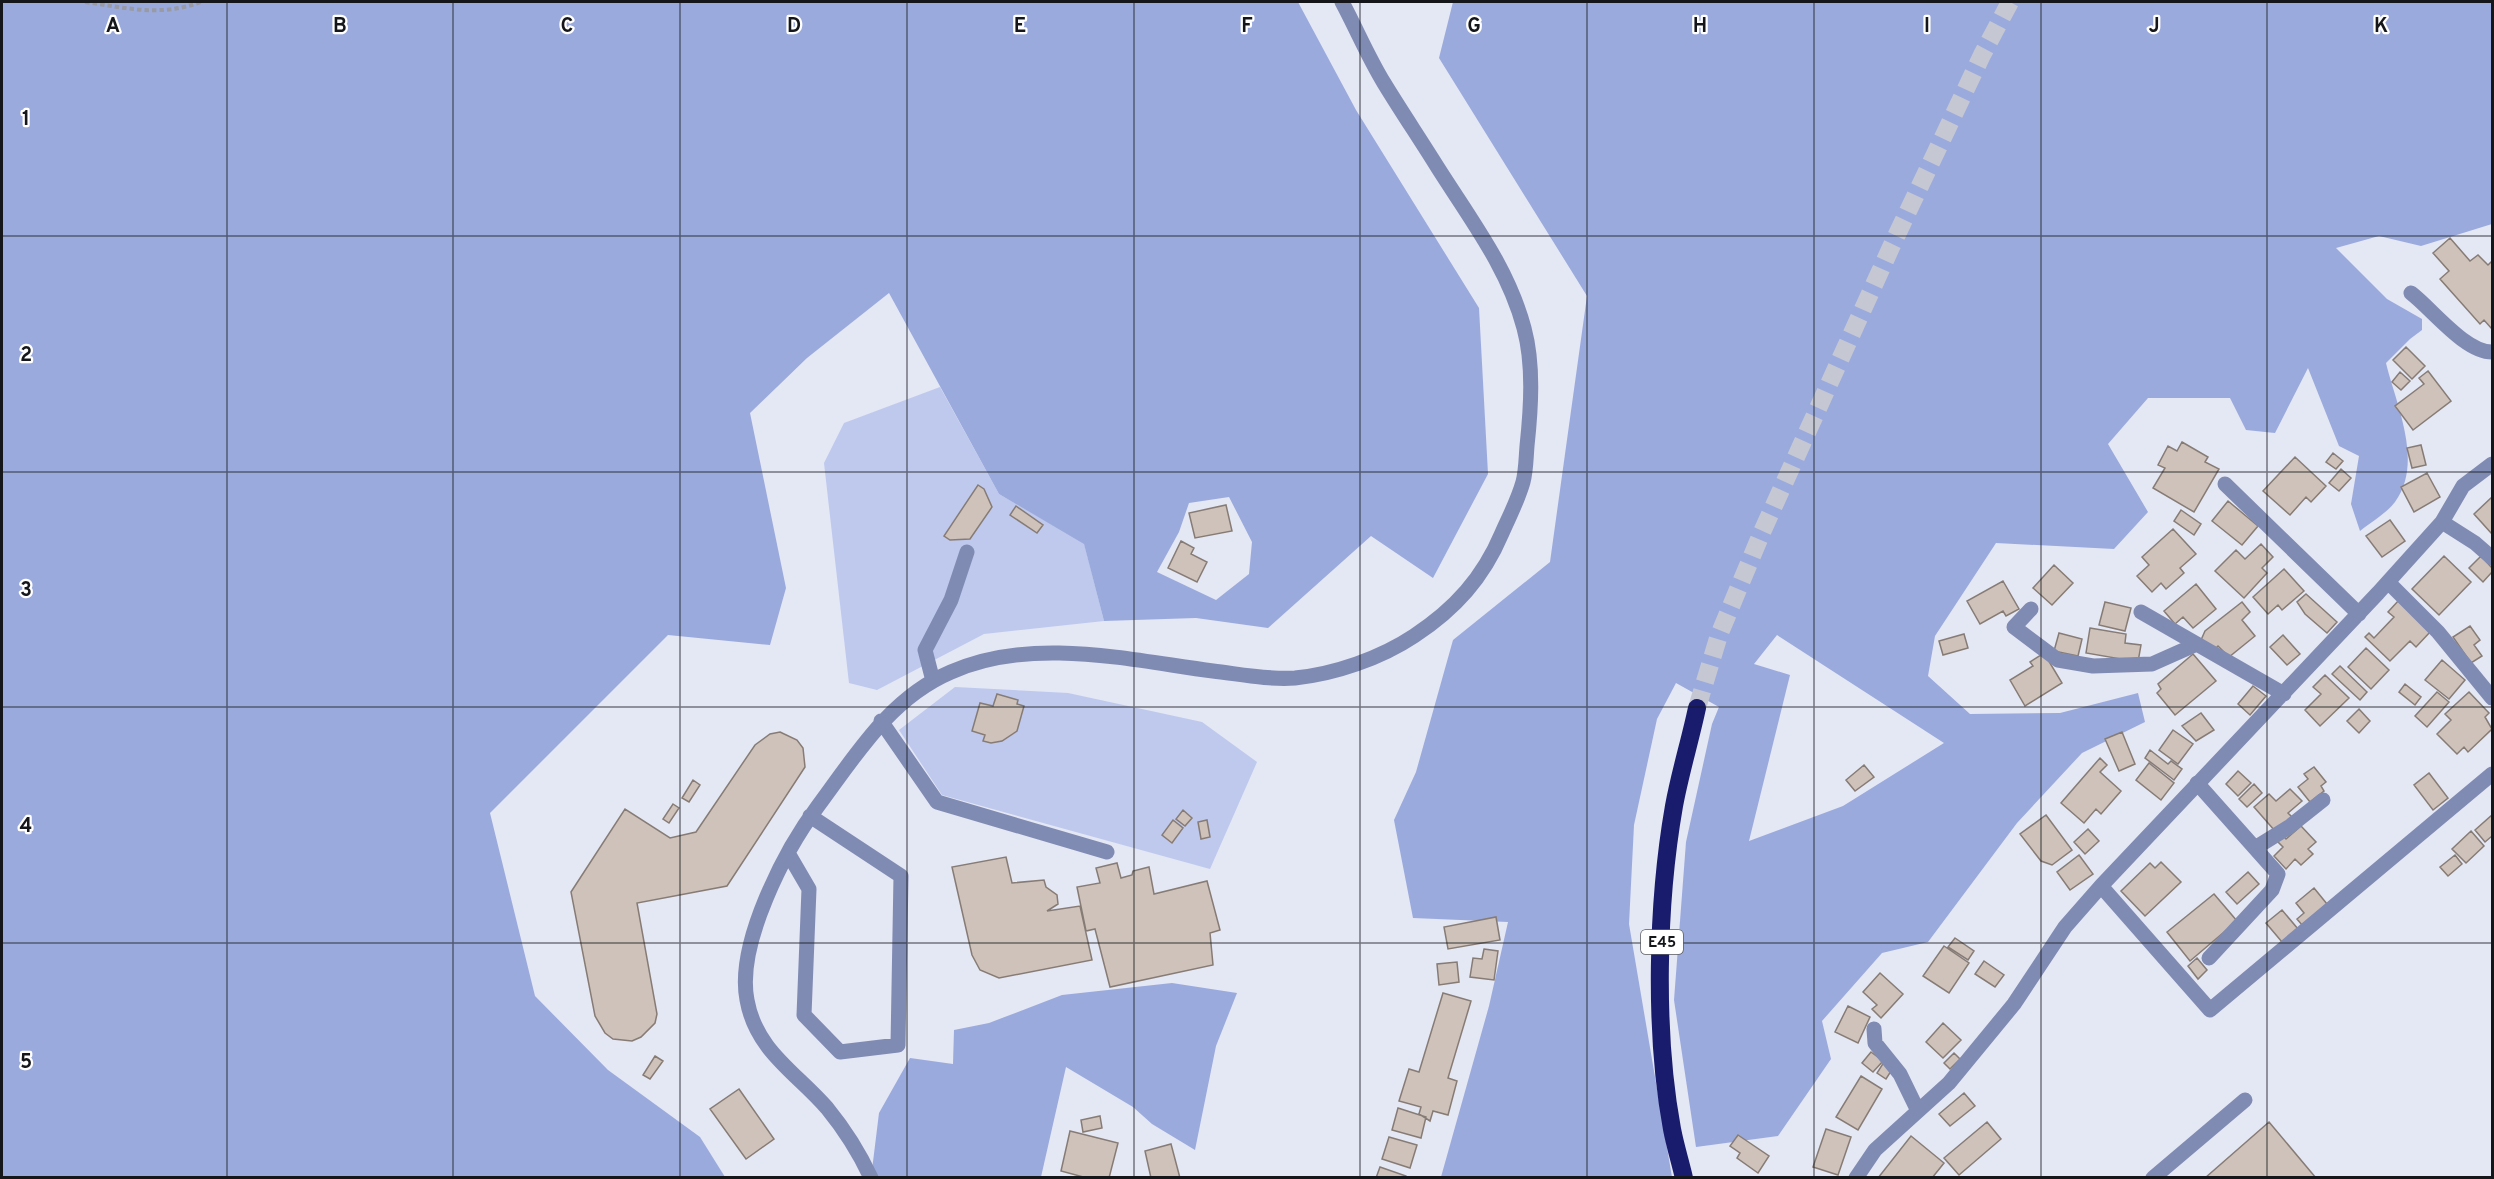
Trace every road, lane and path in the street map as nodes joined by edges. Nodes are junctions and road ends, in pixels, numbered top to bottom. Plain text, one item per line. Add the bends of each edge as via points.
1 (85, 2) edge
2 (201, 2) edge
3 (1342, 2) edge
4 (2411, 293) dead end
5 (2493, 352) edge
6 (2493, 464) edge
7 (2225, 484) dead end
8 (2442, 522) junction
9 (967, 552) dead end
10 (2493, 558) edge
11 (2388, 582) junction
12 (2031, 609) dead end
13 (2141, 612) dead end
14 (2359, 614) junction
15 (2197, 644) junction
16 (933, 681) junction
17 (2284, 694) junction
18 (2493, 698) edge
19 (1697, 708) tunnel mouth
20 (881, 721) junction
21 (2493, 774) edge
22 (2197, 783) junction
23 (2323, 800) dead end
24 (810, 816) junction
25 (2254, 848) junction
26 (1107, 852) dead end
27 (788, 853) junction
28 (2101, 886) junction
29 (2209, 958) dead end
30 (1874, 1029) dead end
31 (2245, 1100) dead end
32 (1918, 1111) junction
33 (1672, 1129) junction
34 (871, 1178) edge
35 (1684, 1178) edge
36 (1692, 1178) edge
37 (1856, 1178) edge
38 (2153, 1178) edge

1 - 2 path via 149,12 182,9
3 - 16 street via 1382,79 1504,271 1525,330 1530,365 1530,418 1524,481 1492,556 1459,601 1434,622 1394,649 1344,667 1293,678 1044,653 998,657
4 - 5 street via 2454,332 2482,352
6 - 8 street via 2463,486
7 - 14 street
8 - 10 street
8 - 11 street
9 - 16 street via 951,600 925,650
11 - 14 street
11 - 18 street via 2438,632
12 - 15 street via 2014,627 2058,660 2093,666 2152,664
13 - 15 street
14 - 17 street
15 - 17 street
16 - 20 street via 915,691
17 - 22 street
19 - 33 highway, E45 via 1674,806 1664,885 1660,971
20 - 24 street
20 - 26 street via 937,801
21 - 28 street via 2210,1010
22 - 25 street
22 - 28 street
23 - 25 street via 2289,828
24 - 27 street
24 - 27 street via 901,876 898,1045 840,1052 804,1015 809,889
25 - 29 street via 2278,874 2271,891
27 - 34 street via 748,948 746,999 759,1032 782,1066 824,1105 856,1146
28 - 32 street via 2065,927 2000,1021 1949,1083
30 - 32 street via 1875,1042 1900,1074
31 - 38 street
32 - 37 street via 1875,1150
33 - 35 highway, E45
33 - 36 street

